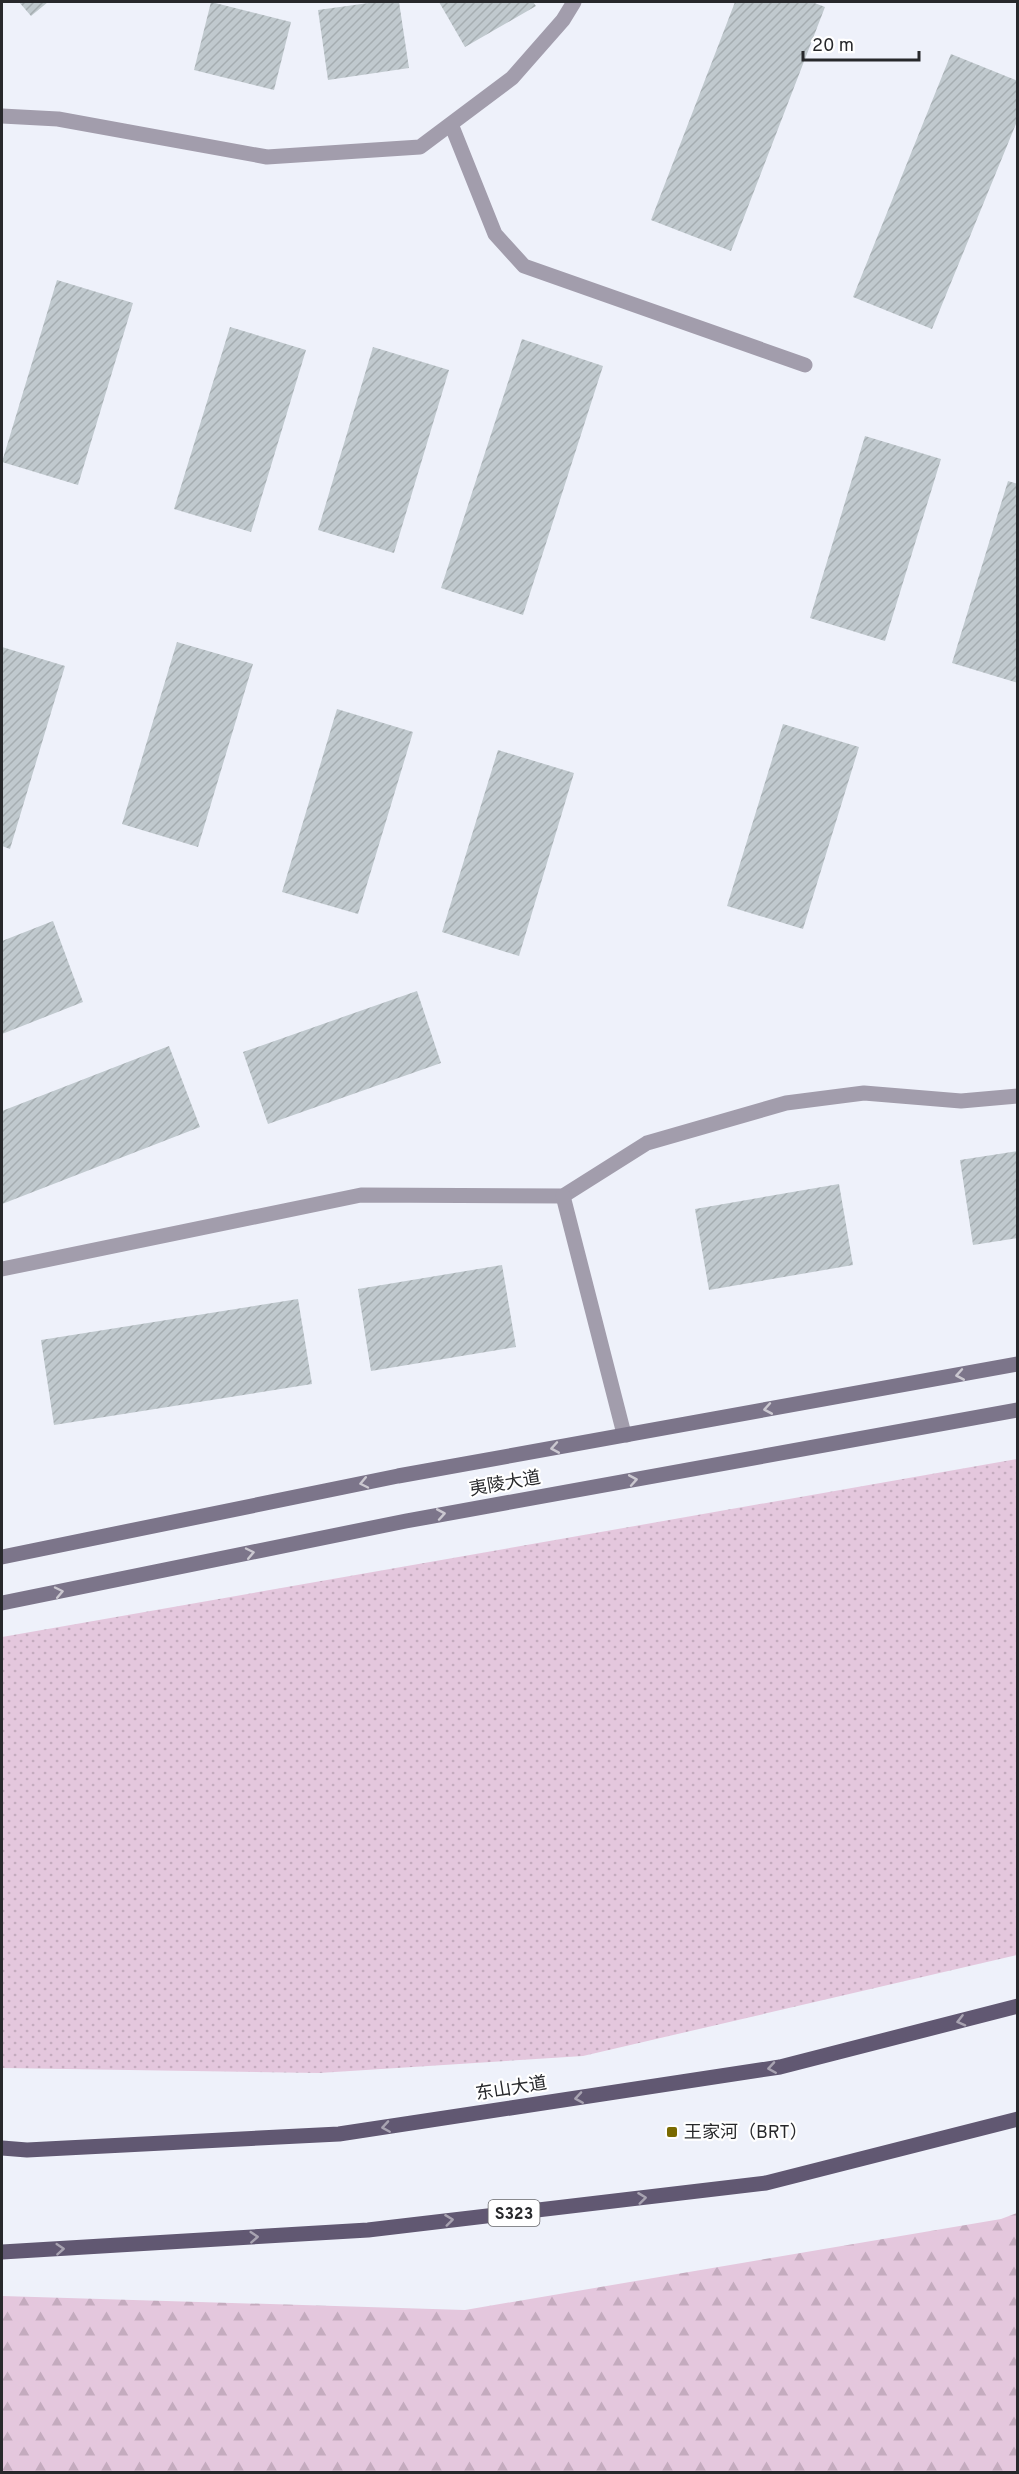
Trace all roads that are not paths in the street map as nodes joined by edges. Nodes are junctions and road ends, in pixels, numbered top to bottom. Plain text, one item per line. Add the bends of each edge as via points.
1 (574, 2) edge
2 (2, 116) edge
3 (451, 124) junction
4 (805, 365) dead end
5 (1017, 1096) edge
6 (563, 1196) junction
7 (2, 1269) edge
8 (1017, 1364) edge
9 (1017, 1410) edge
10 (627, 1435) junction
11 (2, 1557) edge
12 (2, 1604) edge
13 (1017, 2006) edge
14 (1017, 2119) edge
15 (2, 2148) edge
16 (2, 2252) edge

1 - 3 street via 512,78
2 - 3 street via 58,120 267,157 420,147
3 - 4 street via 495,234 524,266
5 - 6 street via 961,1101 864,1093 786,1103 647,1143
6 - 7 street via 361,1195
6 - 10 street
8 -> 10 main road, 夷陵大道
12 -> 9 main road, 夷陵大道 via 406,1521
10 -> 11 main road, 夷陵大道 via 398,1476
13 -> 15 main road, 东山大道 via 780,2067 339,2134 27,2150
16 -> 14 main road, S323 via 368,2230 766,2183

